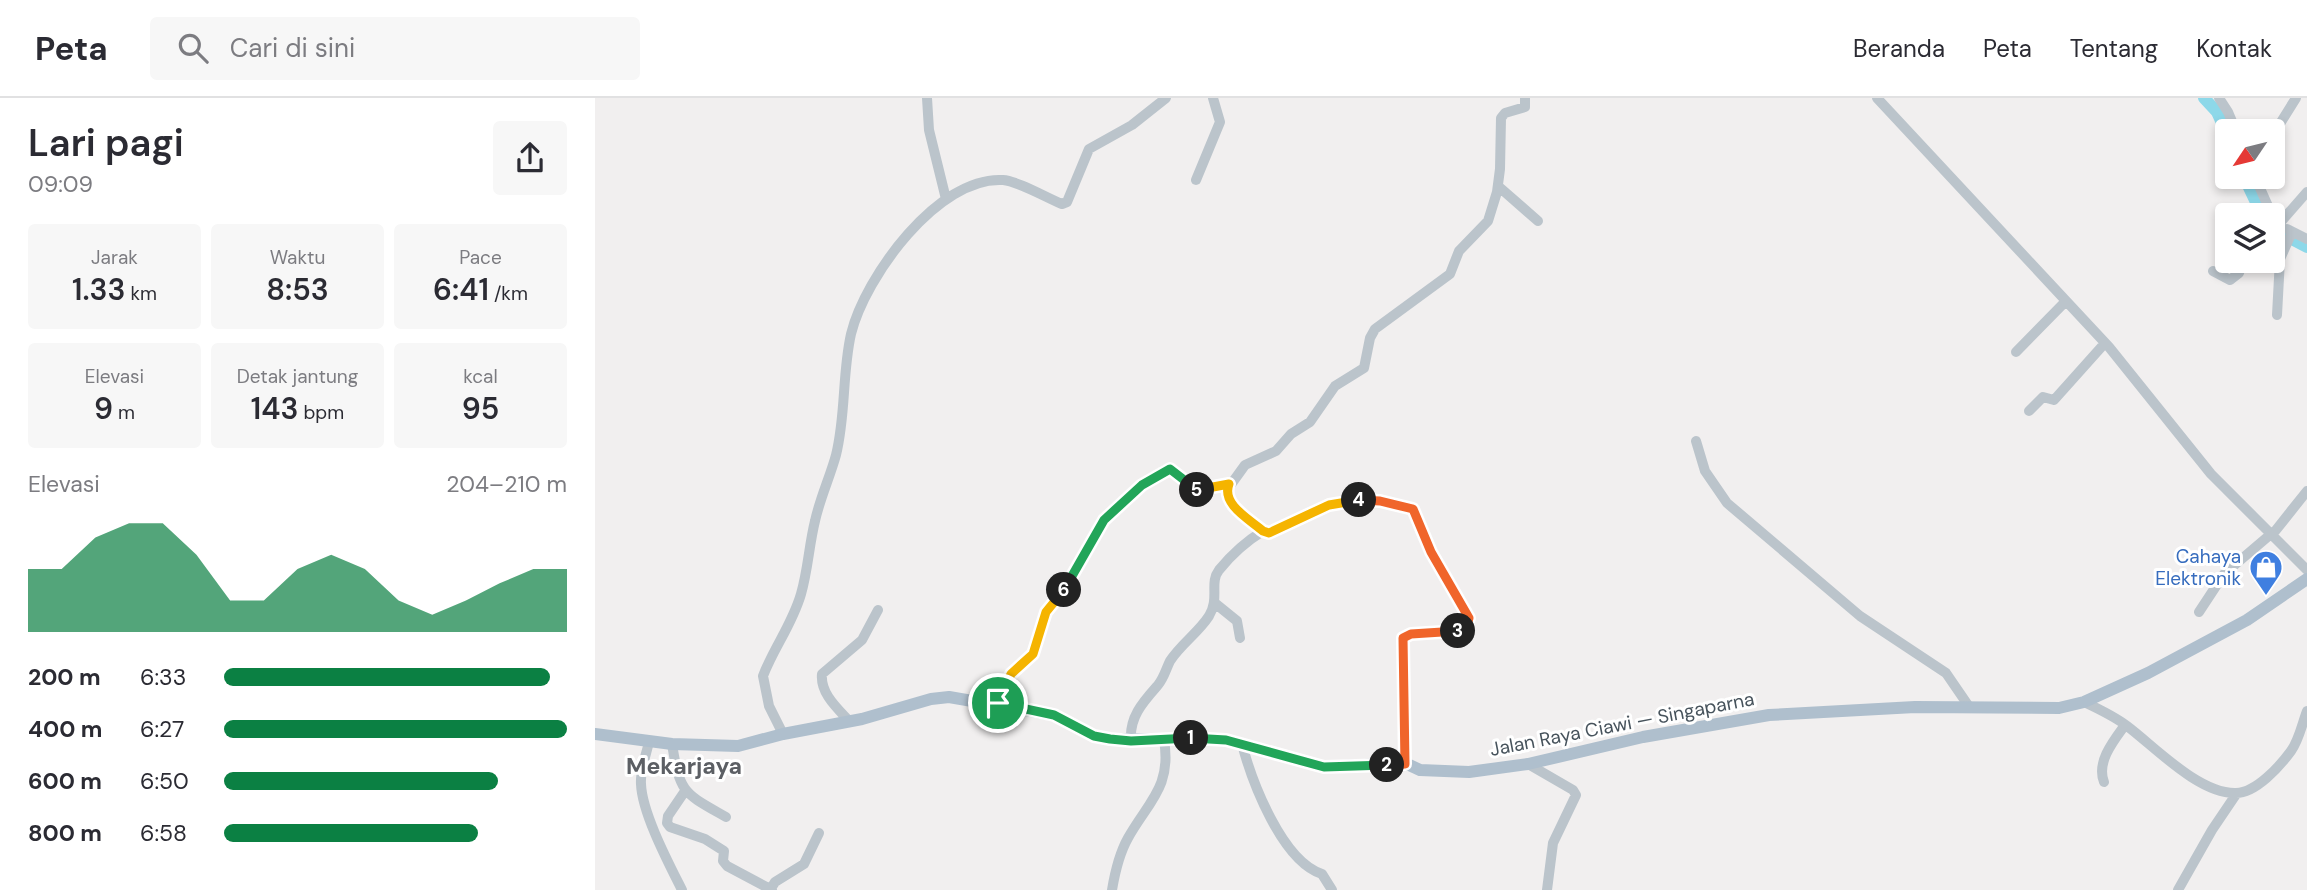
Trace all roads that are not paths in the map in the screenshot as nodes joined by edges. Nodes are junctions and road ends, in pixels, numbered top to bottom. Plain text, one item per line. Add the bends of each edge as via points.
1 (927, 98) edge
2 (1166, 98) edge
3 (1213, 98) edge
4 (1525, 98) edge
5 (1877, 98) edge
6 (2219, 98) edge
7 (2296, 98) edge
8 (2231, 119) edge
9 (2283, 119) edge
10 (1196, 180) dead end
11 (1498, 186) junction
12 (2307, 192) edge
13 (946, 198) junction
14 (2285, 211) edge
15 (1538, 221) dead end
16 (2285, 232) edge
17 (2290, 238) junction
18 (2307, 239) edge
19 (2285, 251) edge
20 (2217, 273) edge
21 (2239, 273) edge
22 (2279, 273) edge
23 (2066, 301) junction
24 (2277, 316) dead end
25 (2105, 343) junction
26 (2016, 352) dead end
27 (2029, 411) dead end
28 (1696, 441) dead end
29 (1229, 484) junction
30 (2307, 492) edge
31 (1263, 531) junction
32 (2271, 534) junction
33 (2307, 570) edge
34 (2307, 579) edge
35 (1216, 604) junction
36 (878, 610) dead end
37 (2199, 612) dead end
38 (1240, 638) dead end
39 (2084, 702) junction
40 (998, 703) junction
41 (1970, 708) junction
42 (2307, 711) edge
43 (849, 721) junction
44 (2125, 725) junction
45 (595, 734) edge
46 (783, 734) junction
47 (1164, 740) junction
48 (1131, 741) junction
49 (649, 742) junction
50 (672, 744) junction
51 (1242, 744) junction
52 (1405, 764) junction
53 (1528, 764) junction
54 (2104, 782) dead end
55 (685, 791) junction
56 (2237, 793) junction
57 (726, 817) dead end
58 (819, 833) dead end
59 (683, 890) edge
60 (771, 890) edge
61 (1112, 890) edge
62 (1332, 890) edge
63 (1547, 890) edge
64 (2178, 890) edge

1 - 13 street via 929,130
2 - 13 street via 1132,125 1089,149 1062,204 1004,180 967,187
3 - 10 street via 1220,122
4 - 11 street via 1525,107 1501,118
5 - 23 street
6 - 8 street
7 - 9 street
11 - 15 street
11 - 29 street via 1487,221 1459,251 1451,274 1378,325 1370,338 1364,368 1335,386 1310,422 1291,434 1276,452 1247,463
12 - 14 street
13 - 46 street via 887,262 866,292 851,332 844,411 801,594 763,676 769,706
16 - 17 street
17 - 18 street
17 - 19 street
20 - 21 street via 2229,280
22 - 24 street
23 - 25 street
23 - 26 street
25 - 27 street via 2059,397 2043,397
25 - 32 street via 2211,474
28 - 41 street via 1705,471 1727,503 1860,616 1930,659 1946,673
29 - 31 street via 1231,503
29 - 40 street via 1197,490 1165,470 1104,520 1063,592 1046,612 1033,654 1011,674
30 - 32 street
31 - 35 street via 1236,549 1217,572
31 - 52 street via 1272,532 1299,516 1346,500 1380,501 1414,510 1431,552 1470,621 1465,630 1403,638
32 - 33 street
32 - 37 street via 2224,574
34 - 39 main road, Jalan Raya Ciawi — Singaparna via 2247,620
35 - 38 street via 1237,621
35 - 48 street via 1135,713
36 - 43 street via 862,639 822,674 826,693
39 - 41 main road, Jalan Raya Ciawi — Singaparna via 2039,709
39 - 44 street
40 - 43 main road, Jalan Raya Ciawi — Singaparna via 931,699
40 - 48 main road, Jalan Raya Ciawi — Singaparna via 1054,715 1094,736
41 - 53 main road, Jalan Raya Ciawi — Singaparna via 1769,715 1656,734
42 - 56 street via 2292,750 2273,771
43 - 46 main road, Jalan Raya Ciawi — Singaparna
44 - 54 street via 2107,750
44 - 56 street via 2211,788
45 - 49 main road, Jalan Raya Ciawi — Singaparna
46 - 50 main road, Jalan Raya Ciawi — Singaparna via 738,746
47 - 48 main road, Jalan Raya Ciawi — Singaparna
47 - 51 main road, Jalan Raya Ciawi — Singaparna via 1205,738
47 - 61 street via 1167,757 1162,783 1122,852
49 - 50 main road, Jalan Raya Ciawi — Singaparna
49 - 59 street via 642,794 663,853
50 - 55 street
51 - 52 main road, Jalan Raya Ciawi — Singaparna via 1324,767
51 - 62 street via 1256,788 1292,851 1322,874
52 - 53 main road, Jalan Raya Ciawi — Singaparna via 1420,770 1469,772
53 - 63 street via 1576,796 1553,843
55 - 57 street
55 - 60 street via 668,816 670,827 705,839 724,851 727,866
56 - 64 street
58 - 60 street via 804,864 775,882

